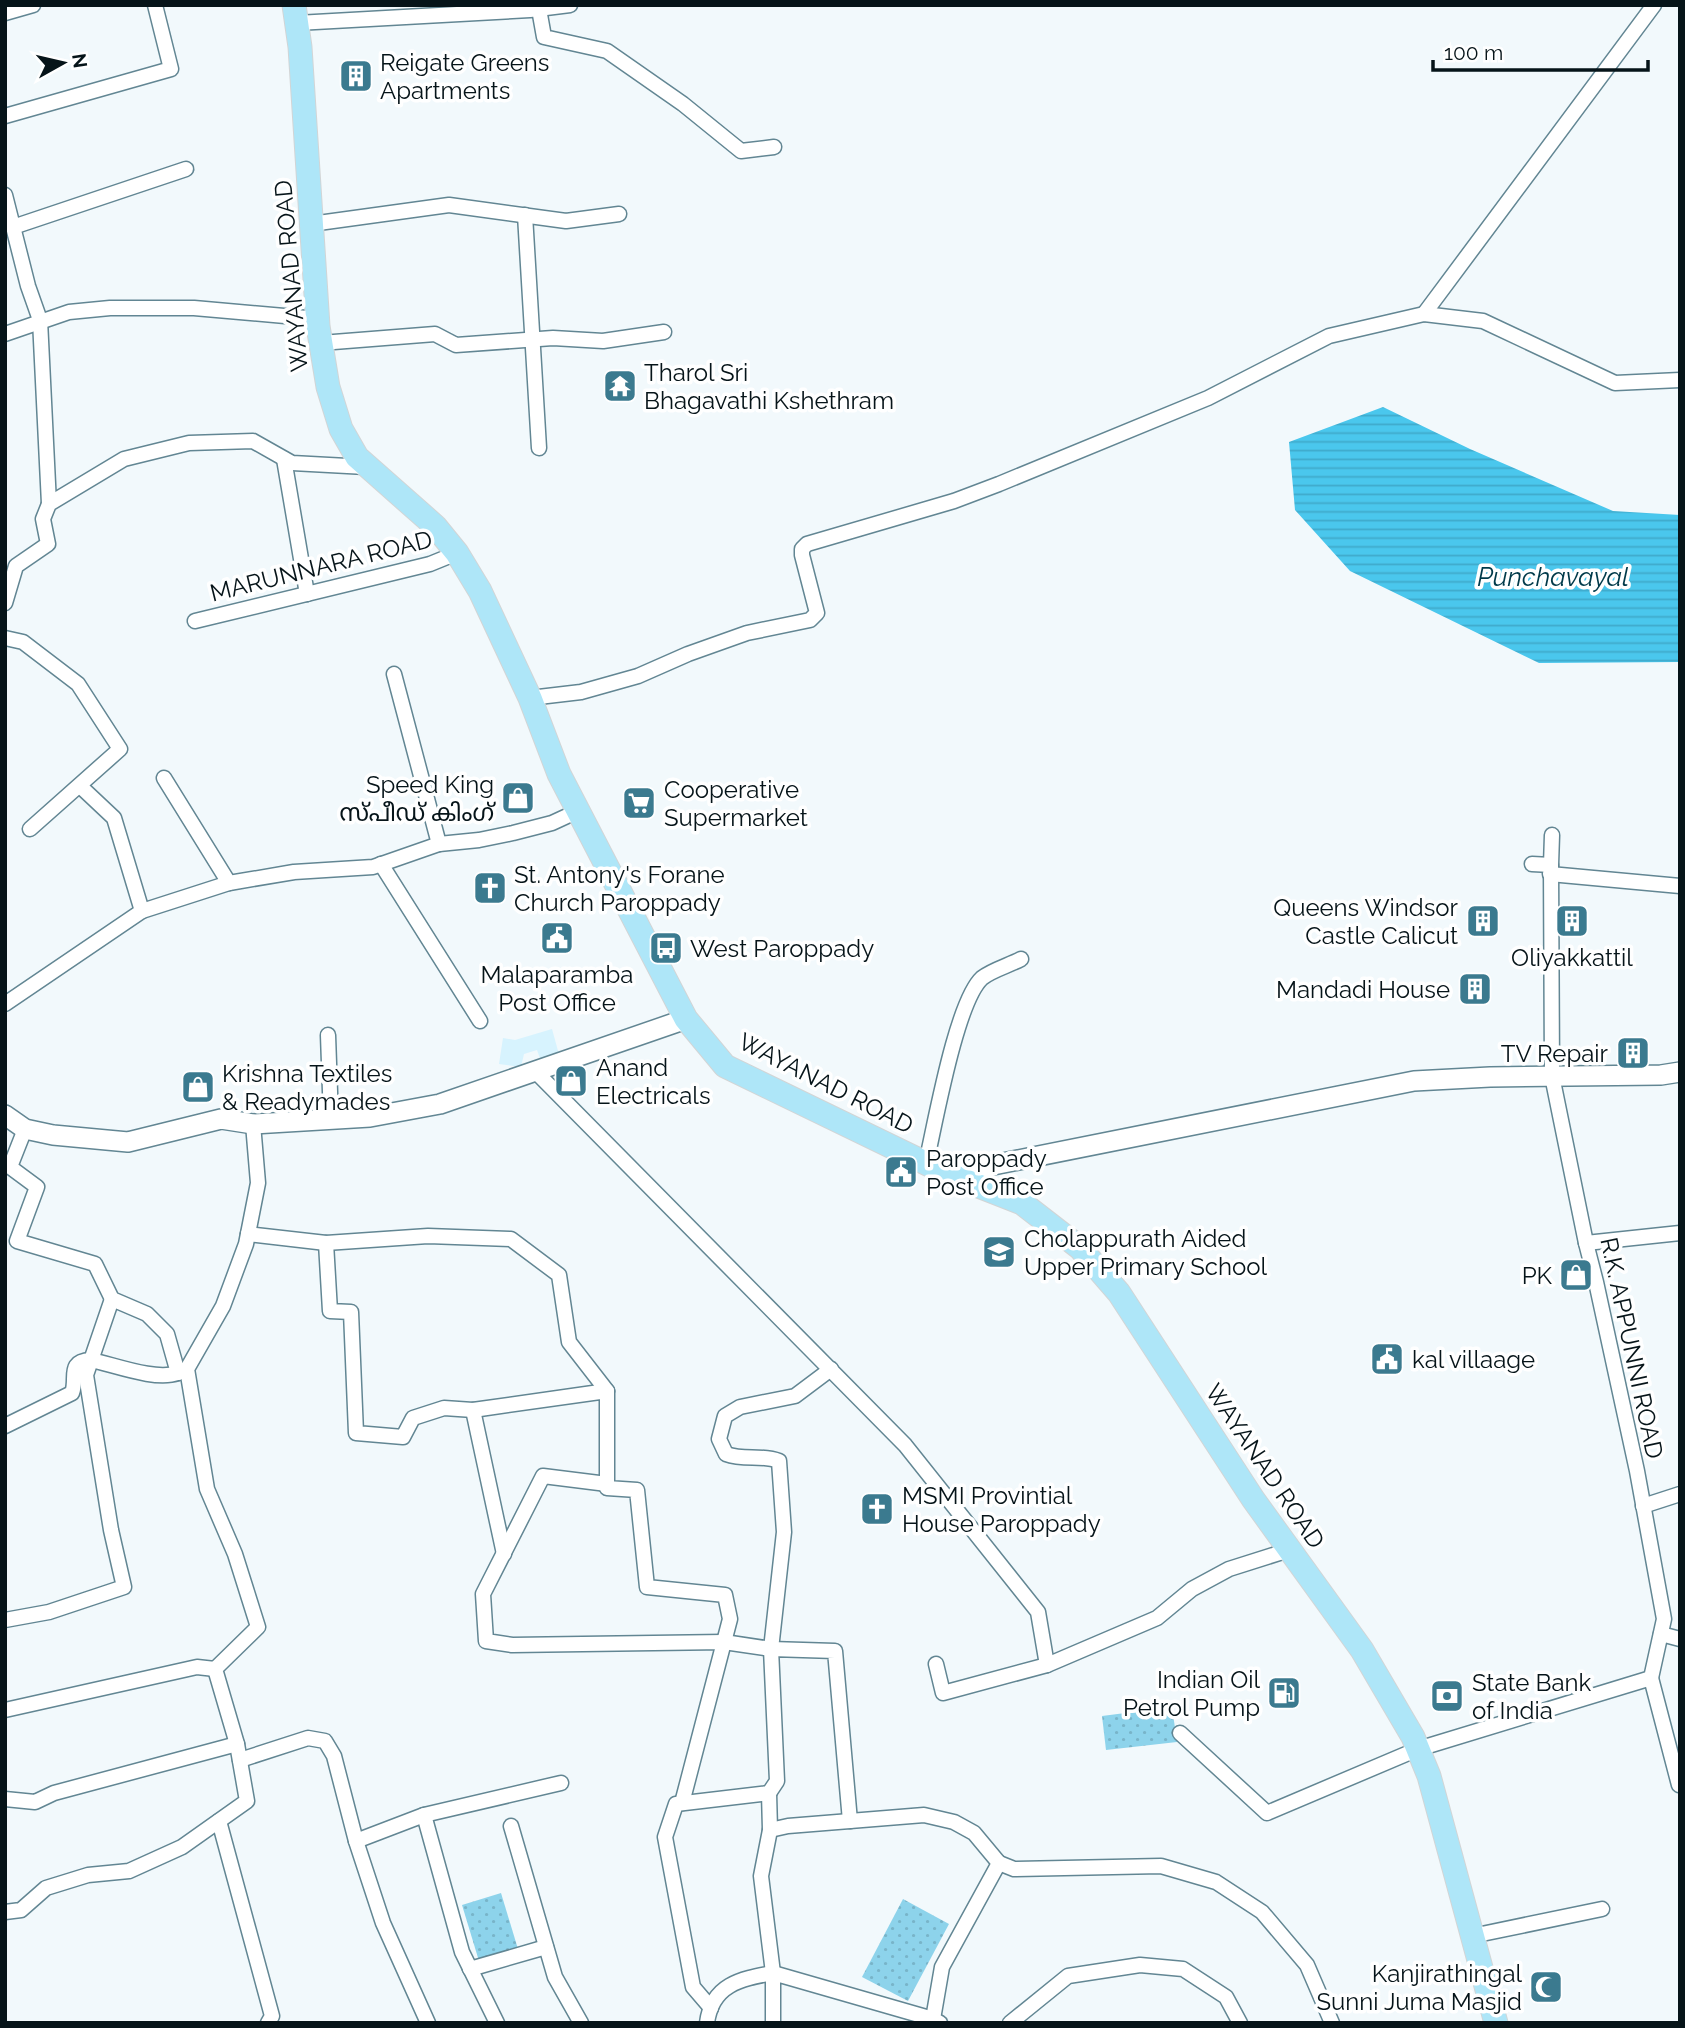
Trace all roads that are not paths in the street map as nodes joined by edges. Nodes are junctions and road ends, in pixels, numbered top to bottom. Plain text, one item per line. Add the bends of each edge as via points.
1 (33, 5) edge
2 (155, 5) edge
3 (570, 5) edge
4 (1654, 5) edge
5 (504, 8) edge
6 (13, 9) edge
7 (539, 9) junction
8 (295, 14) edge
9 (5, 116) edge
10 (774, 146) dead end
11 (186, 169) dead end
12 (5, 195) edge
13 (619, 214) dead end
14 (525, 215) junction
15 (311, 224) junction
16 (13, 226) junction
17 (1424, 314) junction
18 (318, 319) junction
19 (40, 320) junction
20 (664, 332) dead end
21 (5, 334) edge
22 (532, 340) junction
23 (321, 343) junction
24 (1680, 380) edge
25 (539, 448) dead end
26 (284, 458) junction
27 (368, 467) junction
28 (49, 504) junction
29 (457, 553) junction
30 (307, 594) junction
31 (5, 603) edge
32 (195, 621) dead end
33 (5, 638) edge
34 (394, 674) dead end
35 (530, 698) junction
36 (164, 778) dead end
37 (80, 786) junction
38 (578, 811) junction
39 (30, 829) dead end
40 (1552, 835) dead end
41 (439, 844) junction
42 (381, 864) junction
43 (1532, 864) dead end
44 (1551, 869) junction
45 (229, 883) junction
46 (1680, 886) edge
47 (142, 911) junction
48 (1021, 959) dead end
49 (5, 1004) edge
50 (686, 1019) junction
51 (480, 1021) dead end
52 (328, 1035) dead end
53 (536, 1071) junction
54 (1680, 1072) edge
55 (1552, 1076) junction
56 (5, 1115) edge
57 (331, 1120) junction
58 (253, 1124) junction
59 (25, 1129) junction
60 (926, 1163) junction
61 (948, 1174) junction
62 (1680, 1233) edge
63 (248, 1234) junction
64 (326, 1243) junction
65 (1586, 1244) junction
66 (112, 1299) junction
67 (91, 1360) junction
68 (831, 1369) junction
69 (183, 1371) junction
70 (607, 1391) junction
71 (473, 1410) junction
72 (5, 1426) edge
73 (607, 1484) junction
74 (1680, 1494) edge
75 (1643, 1506) junction
76 (1289, 1550) junction
77 (504, 1554) junction
78 (5, 1620) edge
79 (1661, 1634) junction
80 (1680, 1639) edge
81 (724, 1642) junction
82 (771, 1648) junction
83 (936, 1664) dead end
84 (1046, 1665) junction
85 (215, 1669) junction
86 (1651, 1678) junction
87 (5, 1710) edge
88 (1180, 1733) dead end
89 (237, 1744) junction
90 (1418, 1749) junction
91 (240, 1760) junction
92 (561, 1783) dead end
93 (1679, 1785) edge
94 (769, 1793) junction
95 (5, 1799) edge
96 (682, 1803) junction
97 (424, 1815) junction
98 (219, 1821) junction
99 (850, 1821) junction
100 (511, 1826) dead end
101 (770, 1830) junction
102 (356, 1841) junction
103 (999, 1863) junction
104 (1602, 1909) dead end
105 (5, 1912) edge
106 (1472, 1936) junction
107 (546, 1947) junction
108 (470, 1969) junction
109 (773, 1973) junction
110 (709, 2016) edge
111 (937, 2021) edge
112 (268, 2023) edge
113 (428, 2023) edge
114 (497, 2023) edge
115 (581, 2023) edge
116 (773, 2023) edge
117 (1010, 2023) edge
118 (1240, 2023) edge
119 (1332, 2023) edge
120 (1496, 2023) edge

1 - 6 street
2 - 9 street via 171,69
3 - 7 street
4 - 17 street
5 - 7 street
5 - 8 street
7 - 10 street via 544,37 607,51 741,151
8 - 15 highway, WAYANAD ROAD
11 - 16 street
12 - 16 street
13 - 14 street via 566,221
14 - 15 street via 449,205
14 - 22 street
15 - 18 highway, WAYANAD ROAD
16 - 19 street
17 - 24 street via 1483,321 1615,383
17 - 35 street via 1329,337 1208,398 999,484 807,544 802,555 817,613 810,620 747,633 638,676 581,692
18 - 19 street via 194,308 110,308
18 - 23 highway, WAYANAD ROAD
19 - 21 street
19 - 28 street
20 - 22 street via 603,341
22 - 23 street via 456,345 435,334
22 - 25 street
23 - 27 highway, WAYANAD ROAD via 341,429
26 - 27 street via 292,463
26 - 28 street via 253,441 189,443 124,459
26 - 30 street
27 - 29 highway, WAYANAD ROAD via 435,526
28 - 31 street via 43,519 48,544 16,566
29 - 30 street, MARUNNARA ROAD
29 - 35 highway, WAYANAD ROAD
30 - 32 street, MARUNNARA ROAD
33 - 37 street via 23,642 78,684 120,749
34 - 41 street
35 - 38 highway, WAYANAD ROAD
36 - 45 street
37 - 39 street
37 - 47 street via 114,818
38 - 41 street via 513,833
38 - 50 highway, WAYANAD ROAD
40 - 44 street, R.K. APPUNNI ROAD
41 - 42 street
42 - 45 street
42 - 51 street
43 - 44 street
44 - 46 street
44 - 55 street, R.K. APPUNNI ROAD
45 - 47 street
47 - 49 street
48 - 60 street via 983,978 969,999 953,1045
50 - 53 main road
50 - 60 highway, WAYANAD ROAD via 725,1066
52 - 57 street
53 - 57 main road via 440,1104
53 - 68 street
54 - 55 main road
55 - 61 main road via 1414,1081
55 - 65 street, R.K. APPUNNI ROAD
56 - 59 main road
57 - 58 main road
58 - 59 main road via 221,1119 128,1142
58 - 63 street via 258,1183
59 - 66 street via 10,1167 37,1187 17,1241 95,1264
60 - 61 highway, WAYANAD ROAD
61 - 76 highway, WAYANAD ROAD via 1021,1203 1080,1248 1119,1293
62 - 65 street
63 - 64 street
63 - 69 street via 223,1306
64 - 70 street via 428,1236 511,1239 559,1275 569,1342
64 - 71 street via 330,1311 351,1312 356,1433 403,1437 412,1418 444,1408
65 - 75 street, R.K. APPUNNI ROAD
66 - 67 street
66 - 69 street via 147,1314 167,1334
67 - 69 street via 140,1372 172,1375
67 - 72 street via 76,1365 72,1393
67 - 78 street via 86,1375 124,1587 50,1612
68 - 82 street via 795,1396 740,1407 725,1416 719,1438 726,1454 740,1460 766,1456 779,1461 784,1532
68 - 84 street via 905,1445 1038,1612
69 - 85 street via 207,1489 235,1554 258,1627
70 - 71 street
70 - 73 street
71 - 77 street
73 - 77 street via 543,1476
73 - 81 street via 607,1488 637,1490 647,1587 725,1595 730,1619
74 - 75 street
75 - 79 street, R.K. APPUNNI ROAD via 1664,1619
76 - 84 street via 1230,1569 1192,1589 1157,1618
76 - 90 highway, WAYANAD ROAD via 1362,1650
77 - 81 street via 484,1594 486,1641 512,1645
79 - 80 street
79 - 86 street, R.K. APPUNNI ROAD
81 - 82 street
81 - 96 street
82 - 94 street via 777,1781
82 - 99 street via 835,1651
83 - 84 street via 943,1693
85 - 87 street via 197,1667
85 - 89 street
86 - 90 street
86 - 93 street
88 - 90 street via 1267,1813
89 - 91 street
89 - 95 street via 35,1802
90 - 106 highway, WAYANAD ROAD
91 - 98 street via 247,1801
91 - 102 street via 308,1738 325,1741 334,1756
92 - 97 street
94 - 96 street
94 - 101 street
96 - 110 street via 676,1804 665,1837 693,1987
97 - 102 street
97 - 108 street
98 - 105 street via 182,1847 129,1871 88,1875 46,1888 22,1910
98 - 112 street via 272,2016
99 - 101 street
99 - 103 street via 924,1815 954,1822 974,1833
100 - 107 street
101 - 109 street via 761,1875
102 - 113 street via 383,1923
103 - 111 street via 942,1967
103 - 119 street via 1014,1869 1161,1866 1216,1882 1262,1912 1307,1965
104 - 106 street
106 - 120 highway, WAYANAD ROAD
107 - 108 street
107 - 115 street via 555,1977
108 - 114 street
109 - 110 street via 736,1980 721,1993
109 - 111 street
109 - 116 street
117 - 118 street via 1068,1976 1140,1965 1183,1969 1226,1997

